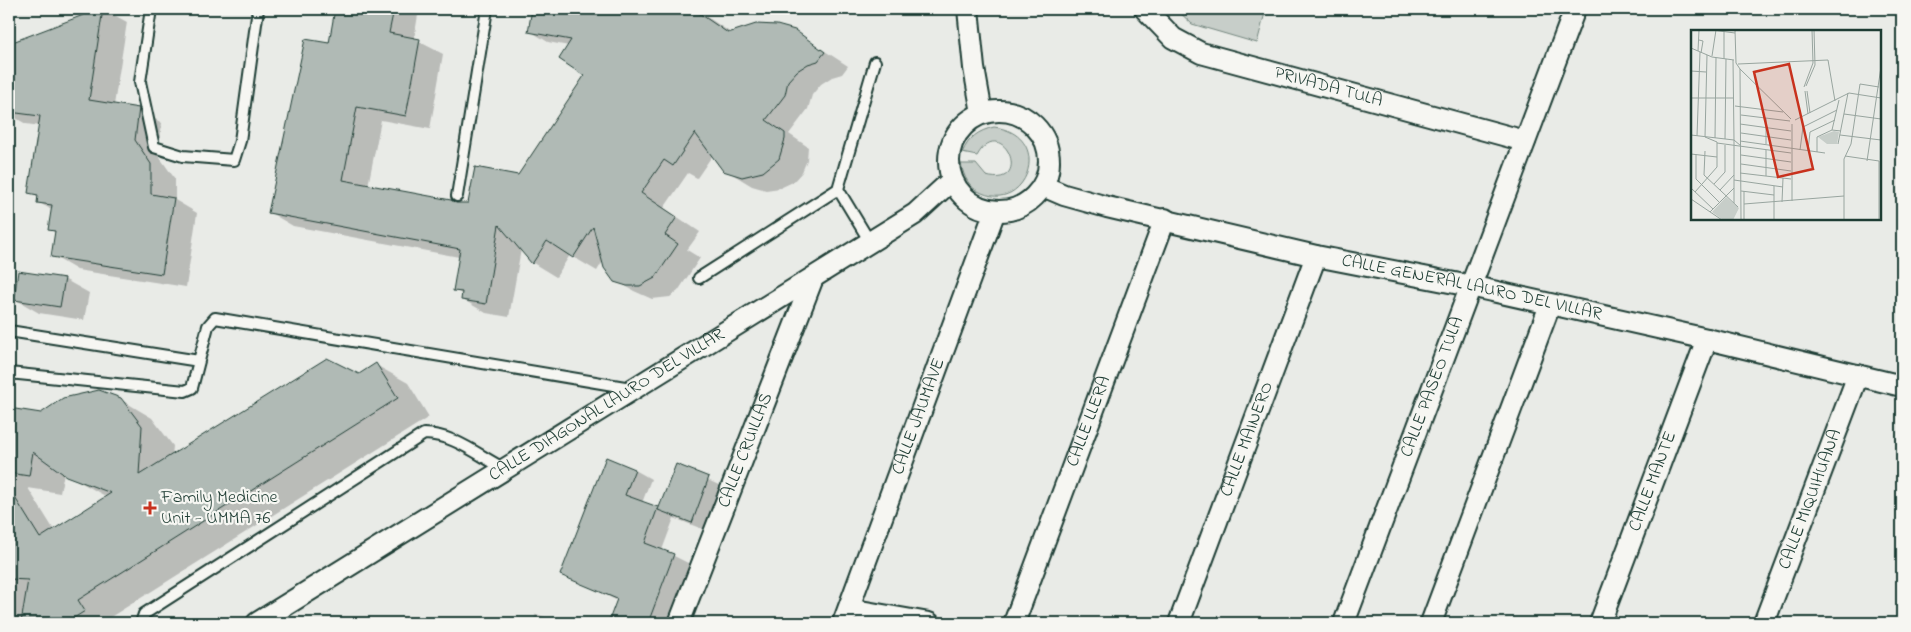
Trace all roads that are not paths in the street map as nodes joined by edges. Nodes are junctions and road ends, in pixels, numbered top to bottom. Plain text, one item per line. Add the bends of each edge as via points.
1 (151, 9) edge
2 (258, 9) edge
3 (487, 9) edge
4 (968, 9) edge
5 (1145, 9) edge
6 (1575, 9) edge
7 (876, 62) dead end
8 (982, 113) junction
9 (1525, 141) junction
10 (952, 180) junction
11 (1043, 186) junction
12 (838, 189) junction
13 (457, 196) dead end
14 (996, 211) junction
15 (1165, 219) junction
16 (870, 242) junction
17 (1316, 256) junction
18 (699, 278) dead end
19 (813, 278) junction
20 (1470, 286) junction
21 (1550, 305) junction
22 (9, 331) edge
23 (1708, 339) junction
24 (199, 361) junction
25 (9, 373) edge
26 (1858, 374) junction
27 (1902, 386) edge
28 (634, 389) junction
29 (504, 469) junction
30 (846, 616) edge
31 (139, 622) edge
32 (257, 623) edge
33 (679, 623) edge
34 (929, 623) edge
35 (1014, 623) edge
36 (1179, 623) edge
37 (1344, 623) edge
38 (1431, 623) edge
39 (1600, 623) edge
40 (1764, 623) edge

1 - 2 lane via 140,82 154,147 184,156 234,160 240,142
3 - 13 lane
4 - 8 street
5 - 9 street, PRIVADA TULA via 1173,38 1201,53
6 - 9 street, CALLE PASEO TULA
7 - 12 lane
8 - 10 street via 963,125 950,148
8 - 11 street via 1012,112 1035,124 1048,147 1048,173
9 - 20 street, CALLE PASEO TULA
10 - 14 street via 974,204
10 - 16 street, CALLE DIAGONAL LAURO DEL VILLAR via 915,214
11 - 14 street via 1025,204 1012,210
11 - 15 street, CALLE GENERAL LAURO DEL VILLAR via 1064,195
12 - 16 lane
12 - 18 lane
14 - 30 street, CALLE JAUMAVE
15 - 17 street, CALLE GENERAL LAURO DEL VILLAR
15 - 35 street, CALLE LLERA
16 - 19 street, CALLE DIAGONAL LAURO DEL VILLAR
17 - 20 street, CALLE GENERAL LAURO DEL VILLAR
17 - 36 street, CALLE MAINERO
19 - 28 street, CALLE DIAGONAL LAURO DEL VILLAR
19 - 33 street, CALLE CRUILLAS
20 - 21 street, CALLE GENERAL LAURO DEL VILLAR
20 - 37 street, CALLE PASEO TULA
21 - 23 street, CALLE GENERAL LAURO DEL VILLAR
21 - 38 street
22 - 24 lane
23 - 26 street, CALLE GENERAL LAURO DEL VILLAR
23 - 39 street, CALLE MANTE
24 - 25 lane via 192,388 185,391
24 - 28 lane via 208,326 215,318
26 - 27 street, CALLE GENERAL LAURO DEL VILLAR
26 - 40 street, CALLE MIQUIHUANA
28 - 29 street, CALLE DIAGONAL LAURO DEL VILLAR
29 - 31 lane via 455,441 436,434 424,434 144,614
29 - 32 street, CALLE DIAGONAL LAURO DEL VILLAR
30 - 34 street

